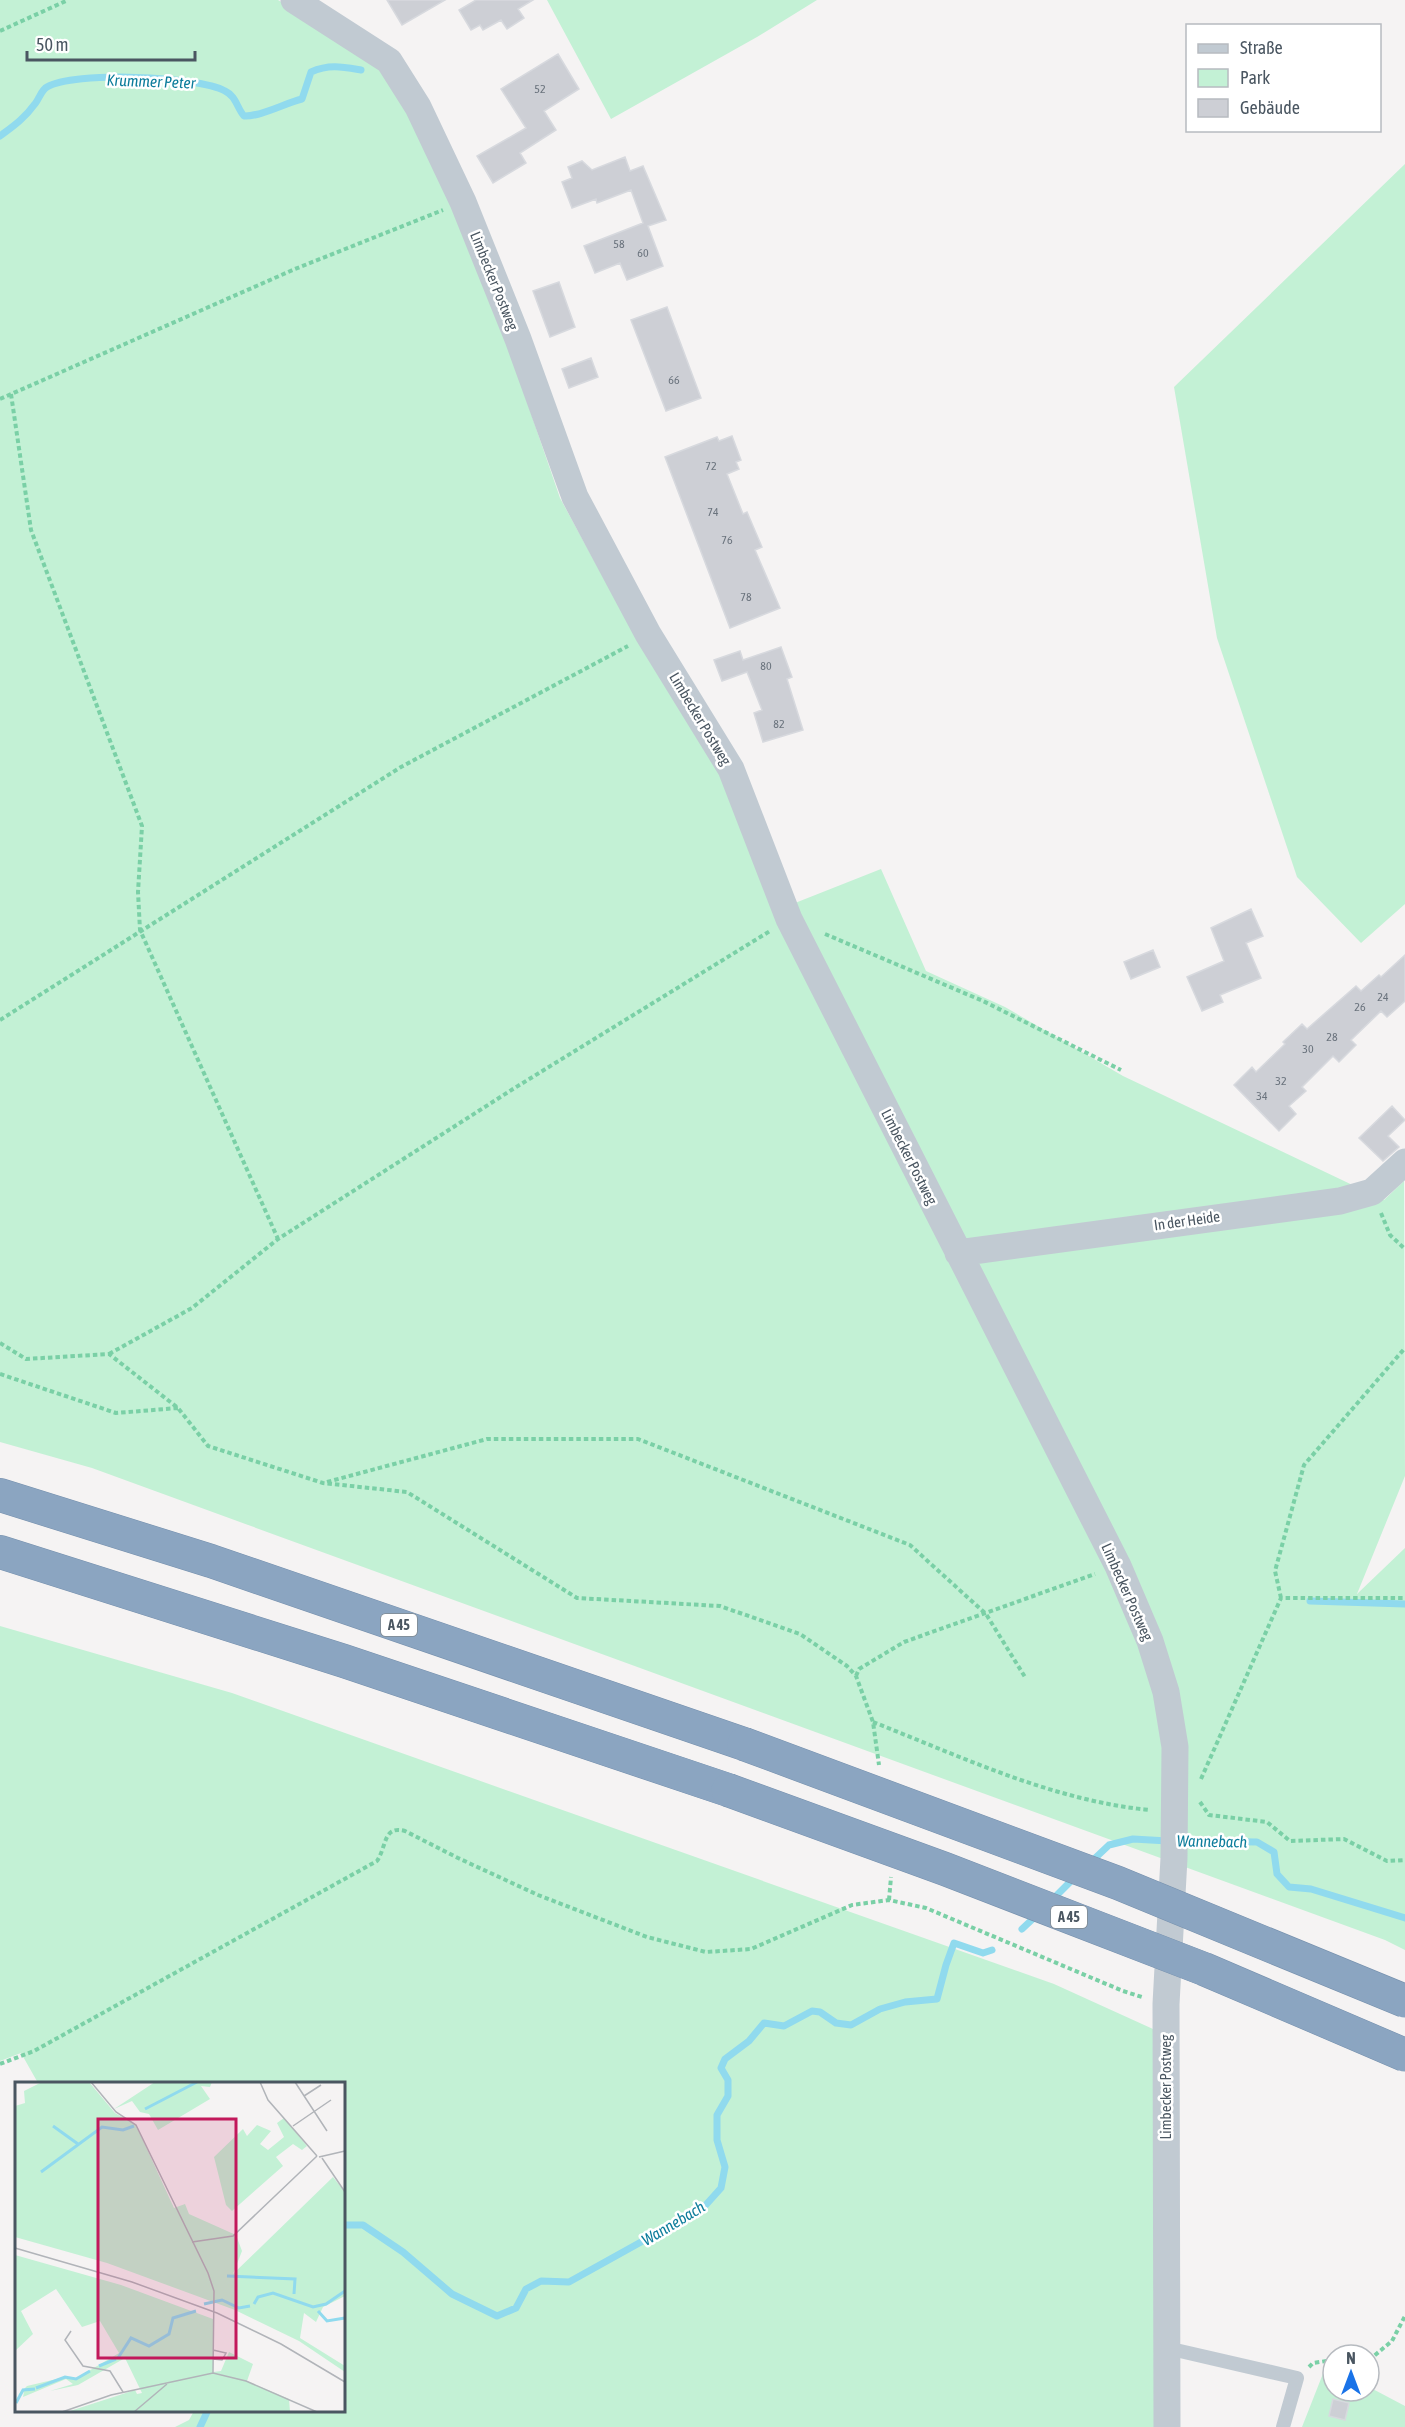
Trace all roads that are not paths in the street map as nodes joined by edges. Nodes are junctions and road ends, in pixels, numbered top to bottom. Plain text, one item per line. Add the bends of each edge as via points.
1 (294, 0) edge
2 (1405, 1162) edge
3 (958, 1253) junction
4 (0, 1495) edge
5 (0, 1552) edge
6 (1405, 2001) edge
7 (1405, 2055) edge
8 (1167, 2348) junction
9 (1167, 2427) edge
10 (1283, 2427) edge

1 - 3 street, Limbecker Postweg via 389,61 418,107 463,202 575,496 648,634 731,769 789,919
2 - 3 street, In der Heide via 1372,1192 1340,1201
3 - 8 street, Limbecker Postweg via 1118,1566 1150,1641 1166,1692 1179,1811 1166,2004
4 - 6 highway, A 45, bridge via 222,1565 744,1744 1118,1883
5 - 7 highway, A 45, bridge via 344,1661 728,1790 1204,1969
8 - 9 street, Limbecker Postweg
8 - 10 lane via 1298,2378

